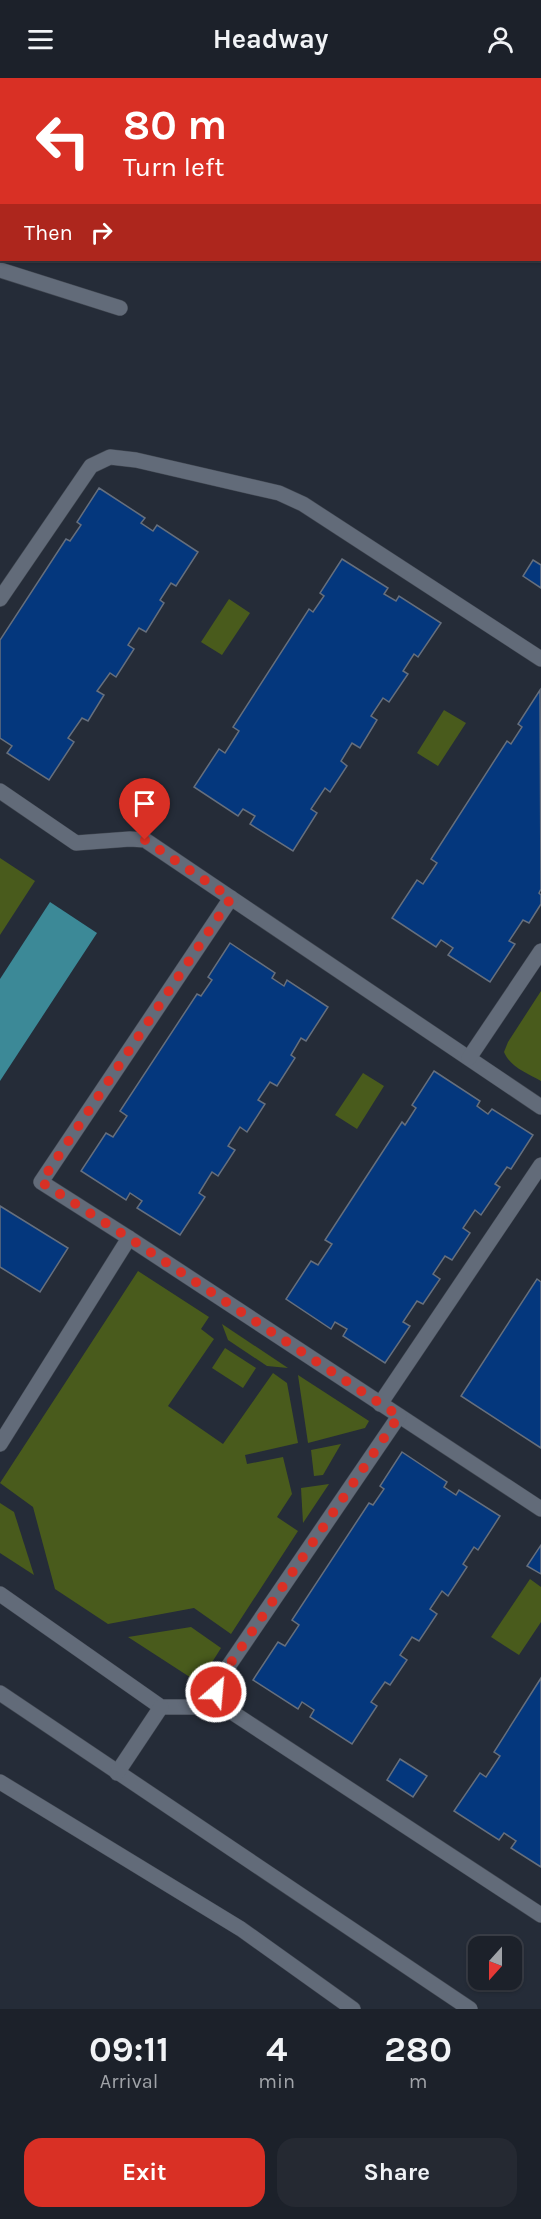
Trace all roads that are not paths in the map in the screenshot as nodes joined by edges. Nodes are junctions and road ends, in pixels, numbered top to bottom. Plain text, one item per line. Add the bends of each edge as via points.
1 (0, 270) edge
2 (120, 308) dead end
3 (0, 599) edge
4 (541, 658) edge
5 (0, 791) edge
6 (231, 898) junction
7 (541, 951) edge
8 (469, 1058) junction
9 (541, 1107) edge
10 (541, 1165) edge
11 (129, 1238) junction
12 (380, 1404) junction
13 (399, 1416) junction
14 (0, 1444) edge
15 (541, 1509) edge
16 (0, 1594) edge
17 (0, 1693) edge
18 (160, 1707) junction
19 (224, 1707) junction
20 (117, 1773) junction
21 (0, 1782) edge
22 (541, 1915) edge
23 (353, 2009) edge
24 (470, 2009) edge

1 - 2 street
3 - 4 street via 92,466 110,457 279,494 303,504
5 - 6 street via 76,843 145,840
6 - 8 street
6 - 11 street via 41,1182
7 - 8 street
8 - 9 street
10 - 12 street
11 - 12 street
11 - 14 street
12 - 13 street
13 - 15 street
13 - 19 street via 219,1680 216,1692
16 - 18 street
17 - 20 street
18 - 19 street
18 - 20 street
19 - 22 street
20 - 24 street
21 - 23 street via 241,1929

